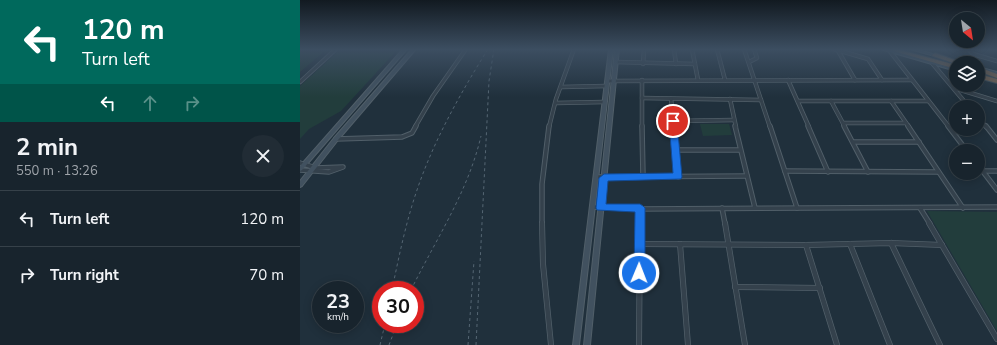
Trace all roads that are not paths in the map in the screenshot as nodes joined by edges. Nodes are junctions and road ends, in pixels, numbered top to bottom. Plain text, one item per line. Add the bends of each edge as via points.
1 (318, 65) edge
2 (390, 65) edge
3 (400, 65) edge
4 (455, 65) edge
5 (568, 65) edge
6 (609, 65) edge
7 (616, 65) edge
8 (695, 65) edge
9 (722, 65) edge
10 (750, 65) edge
11 (845, 65) edge
12 (872, 65) edge
13 (901, 65) edge
14 (934, 65) edge
15 (985, 72) edge
16 (985, 77) edge
17 (997, 78) edge
18 (614, 80) junction
19 (642, 80) junction
20 (698, 80) junction
21 (725, 80) junction
22 (755, 80) junction
23 (788, 80) junction
24 (855, 80) junction
25 (882, 80) junction
26 (912, 80) junction
27 (300, 82) edge
28 (949, 83) edge
29 (607, 84) junction
30 (561, 87) junction
31 (956, 92) edge
32 (967, 92) edge
33 (642, 98) junction
34 (671, 99) junction
35 (730, 99) junction
36 (761, 100) junction
37 (928, 100) junction
38 (963, 100) edge
39 (798, 101) junction
40 (831, 101) junction
41 (891, 101) junction
42 (997, 101) edge
43 (604, 102) junction
44 (556, 103) junction
45 (734, 120) junction
46 (673, 121) junction
47 (843, 123) junction
48 (906, 123) junction
49 (985, 125) edge
50 (336, 139) junction
51 (997, 140) edge
52 (853, 142) junction
53 (919, 142) junction
54 (962, 144) edge
55 (675, 150) junction
56 (740, 150) junction
57 (302, 163) edge
58 (300, 169) edge
59 (311, 169) junction
60 (985, 171) edge
61 (997, 171) edge
62 (785, 172) junction
63 (828, 172) junction
64 (868, 172) junction
65 (938, 172) junction
66 (985, 175) edge
67 (747, 176) junction
68 (596, 177) junction
69 (643, 177) junction
70 (678, 177) junction
71 (604, 178) junction
72 (300, 185) edge
73 (997, 190) edge
74 (593, 207) junction
75 (997, 207) edge
76 (601, 208) junction
77 (640, 208) junction
78 (722, 208) junction
79 (755, 208) junction
80 (797, 208) junction
81 (920, 208) junction
82 (963, 208) junction
83 (891, 243) junction
84 (640, 244) junction
85 (680, 244) junction
86 (728, 244) junction
87 (850, 244) junction
88 (806, 245) junction
89 (942, 245) junction
90 (736, 287) junction
91 (820, 288) junction
92 (997, 339) edge
93 (551, 345) edge
94 (576, 345) edge
95 (587, 345) edge
96 (639, 345) edge
97 (688, 345) edge
98 (745, 345) edge
99 (837, 345) edge
100 (890, 345) edge
101 (940, 345) edge

1 - 27 street
2 - 57 street
3 - 50 street
4 - 50 street via 410,134 402,137
5 - 30 street
6 - 29 street
7 - 18 street
8 - 20 street
9 - 21 street
10 - 22 street
11 - 24 street
12 - 25 street
13 - 26 street
14 - 28 street
15 - 17 highway
16 - 17 highway
18 - 19 street
18 - 29 street
18 - 71 street
19 - 20 street
19 - 33 street
20 - 21 street
21 - 22 street
22 - 23 street
22 - 36 street
23 - 24 street
23 - 39 street
24 - 25 street
25 - 26 street
26 - 37 street
29 - 30 street
29 - 43 street
30 - 44 street
31 - 38 street
32 - 42 street
33 - 34 street
33 - 69 street
34 - 35 street
34 - 46 street
35 - 36 street
35 - 45 street
36 - 62 street
37 - 41 street
37 - 54 street
39 - 40 street
39 - 63 street
40 - 41 street
40 - 47 street
41 - 48 street
43 - 44 street
43 - 68 street
44 - 93 street via 548,129 541,216 543,273
45 - 46 street
45 - 56 street
46 - 55 street
47 - 48 street
47 - 52 street
48 - 53 street
49 - 51 street
50 - 59 street
52 - 53 street
52 - 64 street
53 - 65 street
55 - 56 street
55 - 70 street
56 - 67 street
57 - 58 street
57 - 59 street
58 - 59 street
59 - 59 street via 339,170 343,167
59 - 72 street
60 - 61 street
62 - 63 street
62 - 80 street
63 - 64 street
64 - 65 street
65 - 82 street
66 - 73 street
67 - 70 street
67 - 79 street
68 - 71 street
68 - 74 street
69 - 70 street
69 - 71 street
71 - 76 street
74 - 76 street
74 - 94 street
75 - 82 street
76 - 77 street
76 - 95 street
77 - 78 street
77 - 84 street
78 - 79 street
78 - 86 street
79 - 80 street
80 - 81 street
81 - 82 street
81 - 89 street
83 - 87 street
83 - 89 street
83 - 101 street
84 - 85 street
84 - 96 street
85 - 86 street
85 - 97 street
86 - 88 street
86 - 90 street
87 - 88 street
87 - 100 street
88 - 91 street
89 - 92 street
90 - 91 street
90 - 98 street
91 - 99 street

